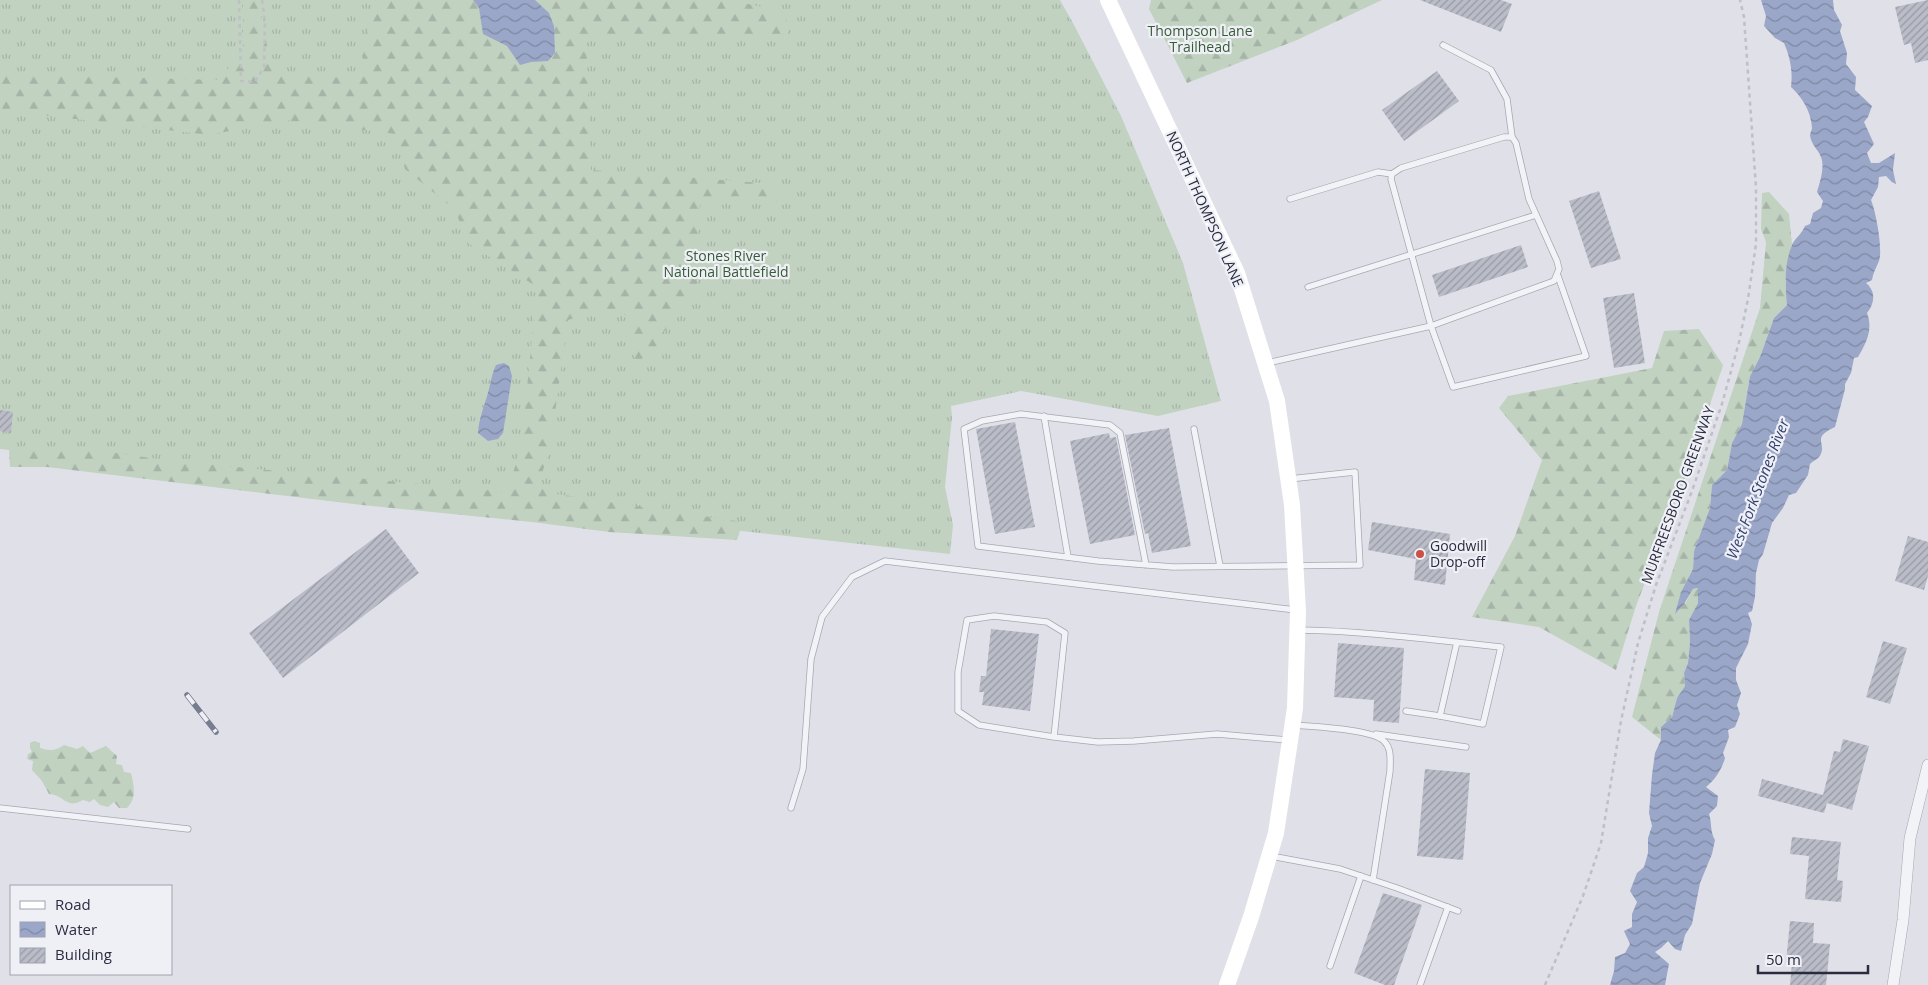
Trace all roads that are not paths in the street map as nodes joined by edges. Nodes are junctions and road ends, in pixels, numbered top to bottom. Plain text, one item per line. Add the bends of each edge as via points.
1 (1108, 0) edge
2 (1443, 45) dead end
3 (1512, 137) junction
4 (1392, 174) junction
5 (1290, 199) dead end
6 (1536, 215) junction
7 (1412, 255) junction
8 (1558, 276) junction
9 (1308, 287) dead end
10 (1431, 326) junction
11 (1265, 364) junction
12 (1044, 416) junction
13 (1194, 429) dead end
14 (1288, 480) junction
15 (1068, 557) junction
16 (1146, 565) junction
17 (1296, 565) junction
18 (1220, 566) junction
19 (1298, 611) junction
20 (1297, 630) junction
21 (1458, 642) junction
22 (1406, 711) dead end
23 (1440, 716) junction
24 (1291, 733) junction
25 (1372, 733) junction
26 (1054, 737) junction
27 (1466, 747) dead end
28 (1928, 765) edge
29 (0, 808) edge
30 (791, 808) dead end
31 (188, 829) dead end
32 (1269, 856) junction
33 (1361, 876) junction
34 (1373, 880) junction
35 (1448, 907) junction
36 (1458, 911) dead end
37 (1330, 966) dead end
38 (1227, 985) edge
39 (1420, 985) edge
40 (1893, 985) edge

1 - 11 main road, NORTH THOMPSON LANE via 1237,273
2 - 3 lane via 1491,70 1506,98
3 - 4 lane via 1401,168
3 - 6 lane
4 - 5 lane via 1378,172
4 - 7 lane via 1392,185
6 - 7 lane
6 - 8 lane via 1557,261
7 - 9 lane
7 - 10 lane
8 - 10 lane via 1548,285
8 - 10 lane via 1586,356 1453,387
10 - 11 lane
11 - 14 main road, NORTH THOMPSON LANE via 1277,401
12 - 15 lane
12 - 15 lane via 1021,414 982,421 964,429 978,546
12 - 16 lane via 1110,425 1120,433
13 - 18 lane
14 - 17 main road, NORTH THOMPSON LANE
14 - 17 lane via 1355,472 1360,565
15 - 16 lane
16 - 18 lane
17 - 18 lane
17 - 19 main road, NORTH THOMPSON LANE
19 - 20 main road, NORTH THOMPSON LANE
19 - 30 lane via 885,561 852,577 822,618 811,659 803,769
20 - 21 lane via 1341,630
20 - 24 main road, NORTH THOMPSON LANE via 1295,708
21 - 23 lane
21 - 23 lane via 1501,647 1483,724
22 - 23 lane
24 - 25 lane
24 - 26 lane via 1098,742
24 - 32 main road, NORTH THOMPSON LANE via 1276,834
25 - 27 lane
25 - 34 lane via 1384,741 1391,753
26 - 26 lane via 979,725 958,711 958,672 967,620 994,616 1047,622 1065,633
28 - 40 street via 1910,838
29 - 31 lane
32 - 33 lane
32 - 38 main road, NORTH THOMPSON LANE
33 - 34 lane
33 - 37 lane
34 - 35 lane
35 - 36 lane
35 - 39 lane

